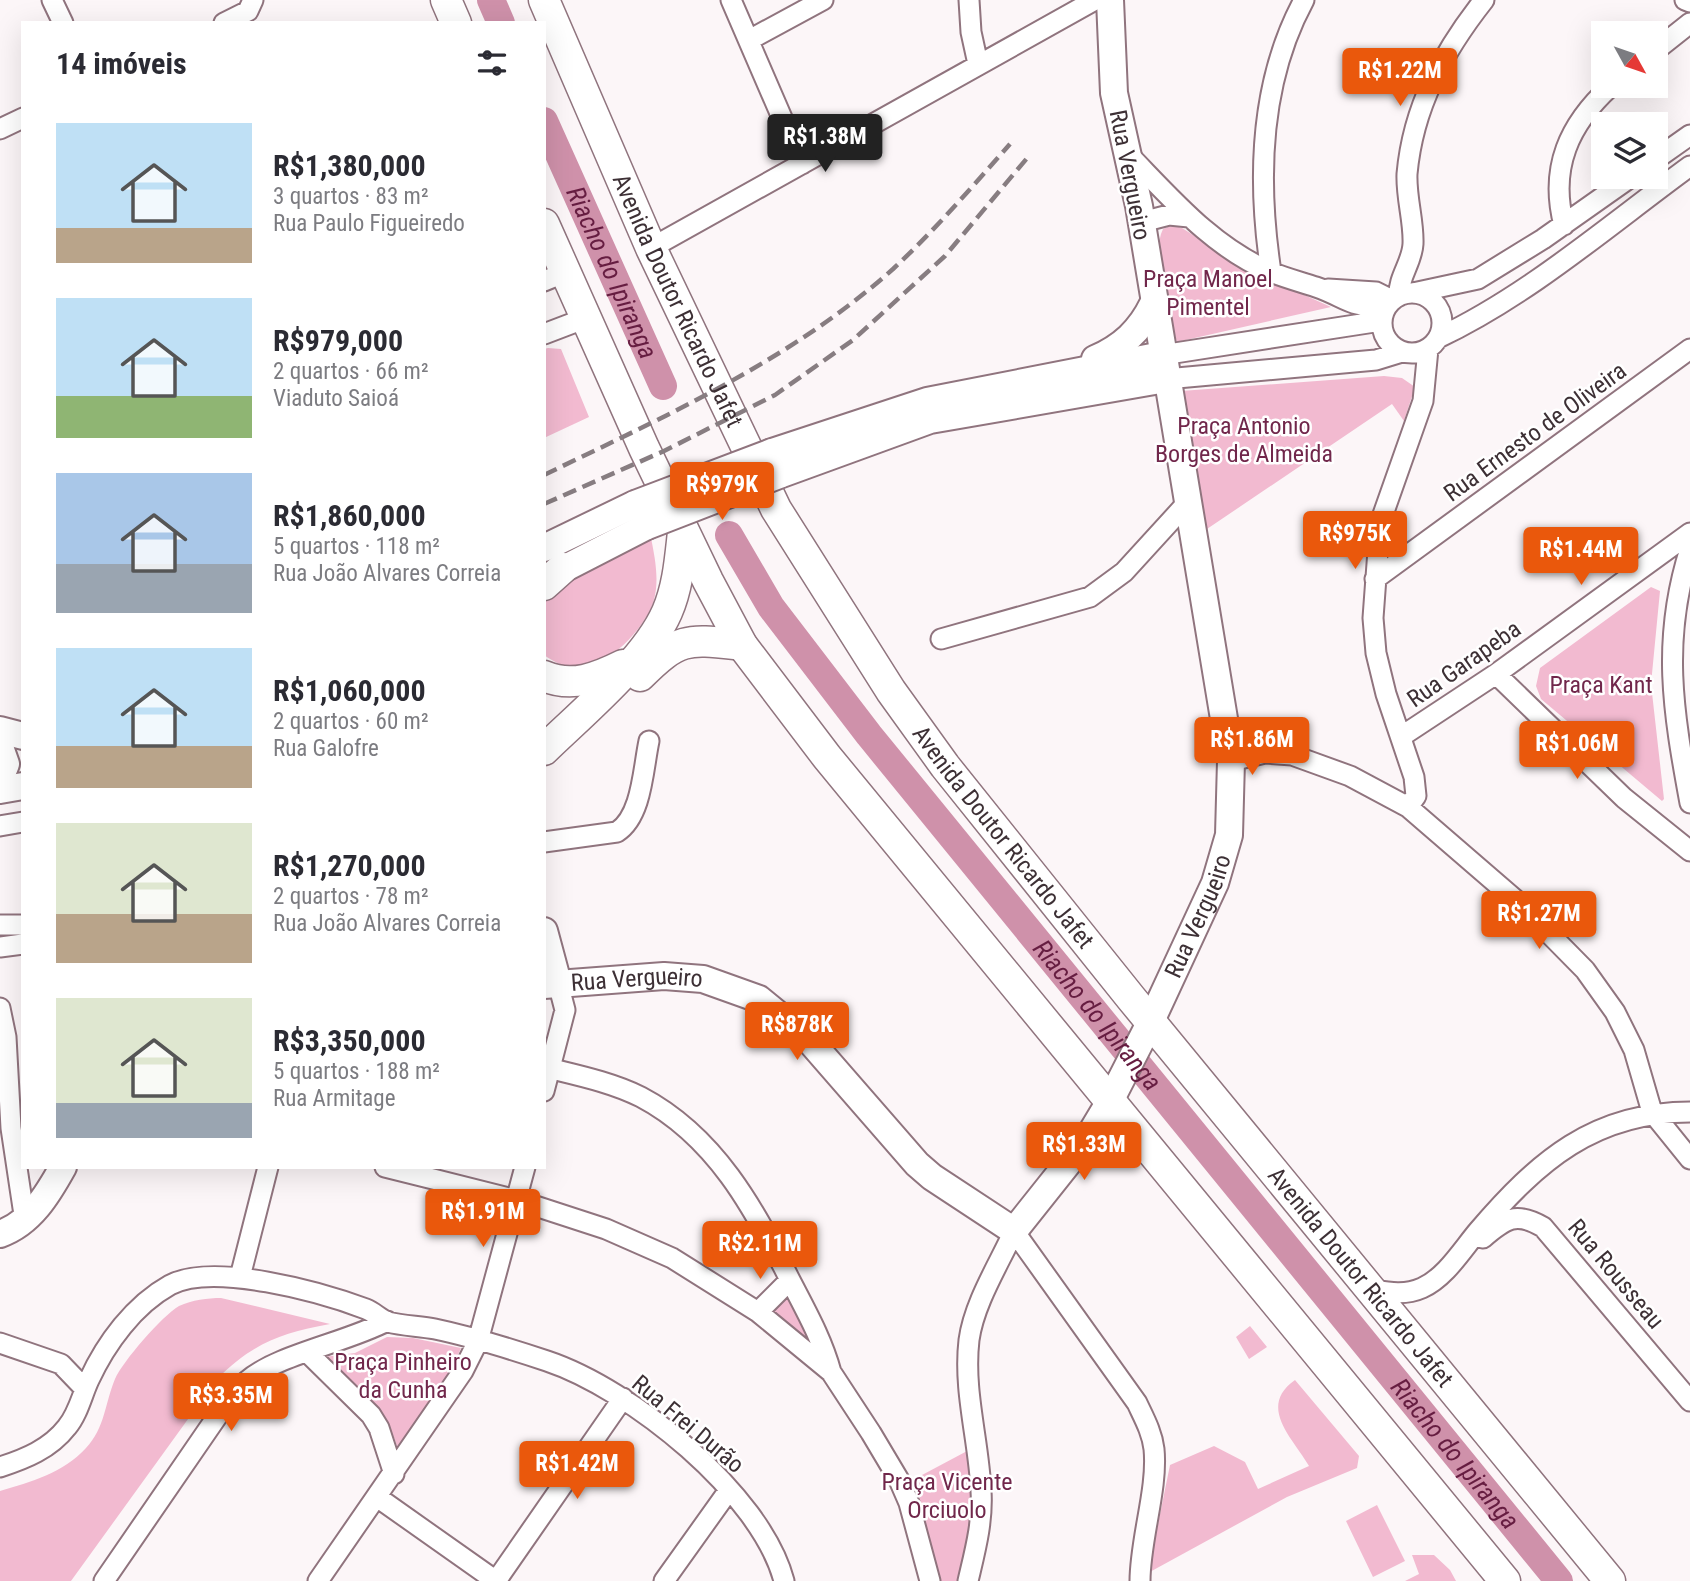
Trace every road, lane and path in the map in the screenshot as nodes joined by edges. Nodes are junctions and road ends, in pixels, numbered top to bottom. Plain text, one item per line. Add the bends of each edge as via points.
1 (52, 0) edge
2 (446, 0) edge
3 (544, 0) edge
4 (731, 0) edge
5 (823, 0) edge
6 (970, 0) edge
7 (1095, 0) edge
8 (1110, 0) edge
9 (1304, 0) edge
10 (1484, 0) edge
11 (253, 2) edge
12 (62, 21) edge
13 (228, 21) edge
14 (455, 21) edge
15 (1690, 23) edge
16 (749, 40) junction
17 (1668, 40) edge
18 (978, 64) junction
19 (1598, 98) edge
20 (21, 119) edge
21 (0, 129) edge
22 (1690, 135) edge
23 (1668, 151) edge
24 (1127, 153) junction
25 (802, 164) junction
26 (1690, 166) edge
27 (1614, 189) edge
28 (1189, 217) junction
29 (1142, 222) junction
30 (1564, 225) junction
31 (546, 234) edge
32 (651, 248) junction
33 (1270, 272) junction
34 (555, 277) edge
35 (1392, 299) junction
36 (1153, 304) junction
37 (586, 318) junction
38 (546, 333) edge
39 (1433, 344) junction
40 (1690, 349) edge
41 (1402, 352) junction
42 (1164, 367) junction
43 (1068, 372) junction
44 (776, 463) junction
45 (1187, 503) junction
46 (683, 532) junction
47 (1690, 533) edge
48 (1690, 549) edge
49 (549, 570) edge
50 (1375, 579) junction
51 (941, 639) dead end
52 (742, 645) junction
53 (633, 660) junction
54 (1496, 674) junction
55 (546, 677) edge
56 (1683, 719) edge
57 (1224, 724) junction
58 (0, 730) edge
59 (21, 735) edge
60 (1402, 736) junction
61 (649, 741) dead end
62 (0, 747) edge
63 (546, 749) edge
64 (1265, 753) junction
65 (1231, 761) junction
66 (546, 772) edge
67 (0, 779) edge
68 (21, 786) edge
69 (0, 790) edge
70 (1690, 803) edge
71 (1408, 807) junction
72 (21, 821) edge
73 (0, 826) edge
74 (546, 842) edge
75 (1690, 851) edge
76 (0, 925) edge
77 (21, 925) edge
78 (21, 944) edge
79 (546, 946) edge
80 (0, 947) edge
81 (551, 984) edge
82 (0, 1008) edge
83 (1147, 1031) junction
84 (10, 1037) edge
85 (547, 1067) edge
86 (1114, 1092) junction
87 (1652, 1112) junction
88 (1690, 1112) edge
89 (1690, 1159) edge
90 (62, 1169) edge
91 (267, 1169) edge
92 (393, 1169) edge
93 (525, 1169) edge
94 (517, 1200) junction
95 (29, 1217) junction
96 (1014, 1231) junction
97 (0, 1234) edge
98 (1455, 1258) junction
99 (240, 1277) junction
100 (790, 1280) junction
101 (1368, 1288) junction
102 (758, 1312) junction
103 (387, 1321) junction
104 (478, 1341) junction
105 (0, 1343) edge
106 (308, 1353) junction
107 (831, 1372) junction
108 (85, 1389) junction
109 (623, 1398) junction
110 (1690, 1401) edge
111 (0, 1467) edge
112 (394, 1474) junction
113 (729, 1490) junction
114 (377, 1497) junction
115 (104, 1581) edge
116 (318, 1581) edge
117 (496, 1581) edge
118 (664, 1581) edge
119 (784, 1581) edge
120 (930, 1581) edge
121 (968, 1581) edge
122 (1140, 1581) edge
123 (1505, 1581) edge
124 (1610, 1581) edge

1 - 12 street
2 - 14 main road
3 - 32 main road, Avenida Doutor Ricardo Jafet
4 - 16 street
5 - 16 street
6 - 18 street
7 - 18 street
8 - 24 main road, Rua Vergueiro via 1113,81
9 - 33 street via 1273,83 1263,148 1263,219
10 - 35 street via 1453,39 1431,80 1412,136 1407,177 1413,244
11 - 13 street via 248,11
15 - 17 street
16 - 25 street
18 - 25 street
19 - 30 street via 1571,132 1562,161 1559,195
20 - 21 street
22 - 23 street
24 - 28 street
24 - 29 main road, Rua Vergueiro
25 - 32 street
26 - 39 street via 1522,289
27 - 30 street
28 - 29 street via 1169,215
28 - 33 street via 1228,248
29 - 36 main road, Rua Vergueiro
30 - 35 street via 1478,279
31 - 34 main road
32 - 83 main road, Avenida Doutor Ricardo Jafet via 776,509 891,691
33 - 35 street via 1320,288 1354,306
34 - 37 main road
35 - 39 street via 1424,295 1439,310 1443,324
35 - 41 street via 1386,340
35 - 42 street
36 - 42 main road, Rua Vergueiro
36 - 43 main road via 1146,318 1114,351
37 - 38 street
37 - 46 main road
39 - 41 street via 1411,354
39 - 50 street via 1423,401 1380,523
40 - 50 street, Rua Ernesto de Oliveira
41 - 42 street via 1376,360
42 - 43 main road
42 - 44 main road via 930,420
42 - 45 main road, Rua Vergueiro
43 - 44 main road via 927,401
44 - 49 main road, bridge via 641,515
45 - 51 street via 1124,572 1090,597
45 - 57 main road, Rua Vergueiro
46 - 52 main road
46 - 53 main road via 666,613
47 - 54 street, Rua Garapeba
48 - 56 street via 1672,629 1671,684
50 - 60 street via 1376,653
52 - 66 main road via 694,640 667,651
52 - 86 main road via 827,757
53 - 55 main road via 596,679 562,682
53 - 63 main road
54 - 60 street, Rua Garapeba
54 - 75 street via 1624,798
56 - 70 street
57 - 64 street
57 - 65 main road, Rua Vergueiro
58 - 59 main road
60 - 71 street via 1416,796
61 - 74 street via 633,813 624,828
62 - 67 main road via 6,764
64 - 65 street
64 - 71 street via 1319,764
65 - 83 main road, Rua Vergueiro via 1229,835 1215,883
68 - 69 main road
71 - 87 street via 1518,902 1585,970 1615,1012 1634,1050
72 - 73 street
76 - 77 street
78 - 80 street
79 - 81 main road
81 - 85 street via 565,1010
81 - 96 main road, Rua Vergueiro via 664,976 703,979 759,999 809,1040 917,1164
82 - 84 street
83 - 86 main road, Rua Vergueiro
83 - 101 main road, Avenida Doutor Ricardo Jafet
84 - 95 street via 11,1128 23,1208
85 - 100 street via 641,1097 694,1135 745,1194
86 - 96 main road, Rua Vergueiro via 1088,1138
86 - 123 main road
87 - 88 street
87 - 89 street
87 - 98 street via 1615,1122 1578,1140 1500,1205
90 - 95 main road
91 - 99 street
92 - 94 street
93 - 94 street
94 - 102 street via 606,1229 672,1258
94 - 104 street
95 - 97 main road
96 - 121 street via 970,1339 981,1527
96 - 122 street via 1130,1392 1148,1426 1154,1467
98 - 101 street via 1434,1280 1411,1292
98 - 110 street, Rua Rousseau via 1509,1219 1521,1217 1543,1227
99 - 103 street via 354,1305
99 - 108 street via 197,1276 170,1285 108,1340
100 - 102 street
100 - 107 street via 818,1332
101 - 124 main road, Avenida Doutor Ricardo Jafet
102 - 107 street
103 - 104 street
103 - 106 street
104 - 109 street, Rua Frei Durão via 549,1362
104 - 112 street
105 - 108 street via 61,1364
106 - 112 street via 370,1415
106 - 115 street via 249,1380 225,1405
107 - 120 street via 900,1480
108 - 111 street via 67,1427 46,1447
109 - 113 street, Rua Frei Durão via 698,1458
109 - 117 street
112 - 114 street
113 - 118 street
113 - 119 street, Rua Frei Durão via 772,1549
114 - 116 street
114 - 117 street

